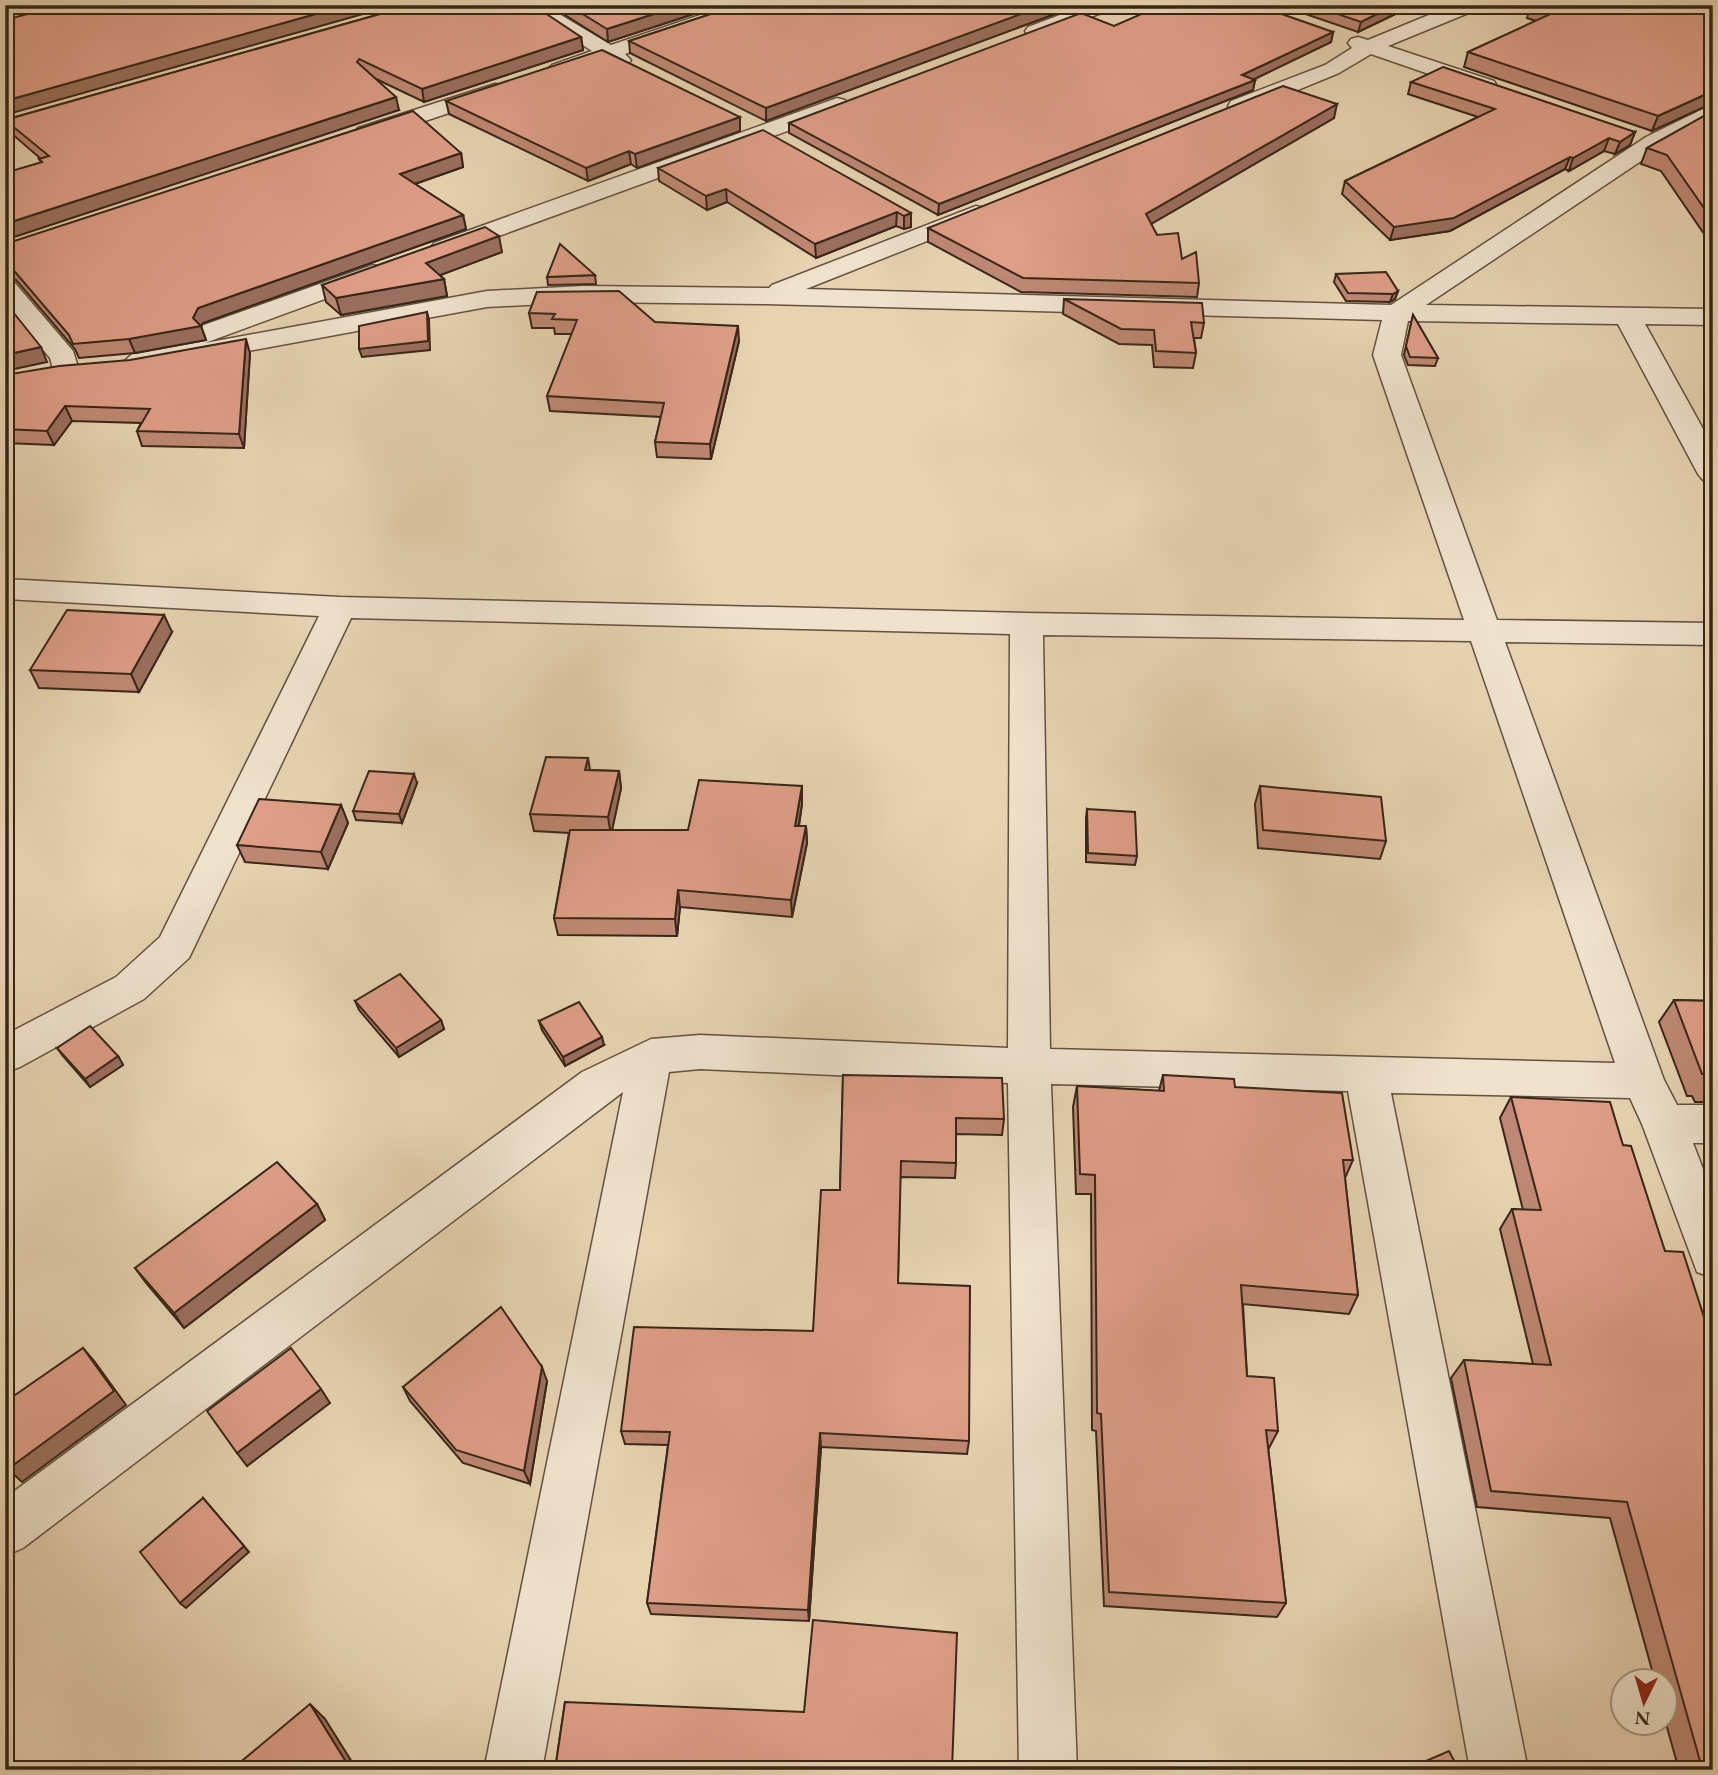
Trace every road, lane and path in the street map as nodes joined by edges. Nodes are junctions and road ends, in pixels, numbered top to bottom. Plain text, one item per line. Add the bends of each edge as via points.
1 (530, 5) edge
2 (750, 5) edge
3 (1105, 5) edge
4 (1471, 5) edge
5 (1342, 38) dead end
6 (1014, 39) edge
7 (1368, 47) junction
8 (606, 53) junction
9 (643, 71) edge
10 (543, 74) edge
11 (518, 82) edge
12 (1511, 94) edge
13 (857, 98) edge
14 (1713, 111) edge
15 (1218, 115) edge
16 (741, 120) edge
17 (766, 132) junction
18 (341, 141) edge
19 (789, 145) edge
20 (1001, 203) edge
21 (915, 215) dead end
22 (937, 228) junction
23 (419, 257) edge
24 (393, 266) edge
25 (5, 287) edge
26 (765, 296) junction
27 (1397, 313) junction
28 (1627, 315) junction
29 (1713, 317) edge
30 (88, 369) junction
31 (1713, 474) edge
32 (5, 589) edge
33 (340, 607) junction
34 (1026, 624) junction
35 (1483, 631) junction
36 (1713, 634) edge
37 (5, 1055) edge
38 (651, 1056) junction
39 (1029, 1066) junction
40 (1366, 1074) junction
41 (1643, 1081) junction
42 (1664, 1124) junction
43 (1713, 1124) edge
44 (1713, 1256) edge
45 (5, 1530) edge
46 (513, 1770) edge
47 (1048, 1770) edge
48 (1499, 1770) edge

1 - 8 street
2 - 8 street
3 - 6 street
4 - 7 street
5 - 7 street
7 - 12 street
7 - 15 street via 1332,69
8 - 9 street
8 - 10 street
11 - 18 street
13 - 17 street
14 - 27 street via 1641,138
16 - 17 street
17 - 19 street
17 - 23 street
20 - 22 street
21 - 22 street
22 - 26 street
24 - 30 street via 149,354
25 - 30 street via 63,358
26 - 27 street
26 - 30 street via 583,294 487,299
27 - 28 street
27 - 35 street via 1387,355
28 - 29 street
28 - 31 street
32 - 33 street
33 - 34 street
33 - 37 street via 175,947 130,988
34 - 35 street
34 - 39 street
35 - 36 street
35 - 41 street
38 - 39 street via 700,1052
38 - 45 street via 597,1085
38 - 46 street
39 - 40 street
39 - 47 street
40 - 41 street
40 - 48 street
41 - 42 street
42 - 43 street
42 - 44 street

